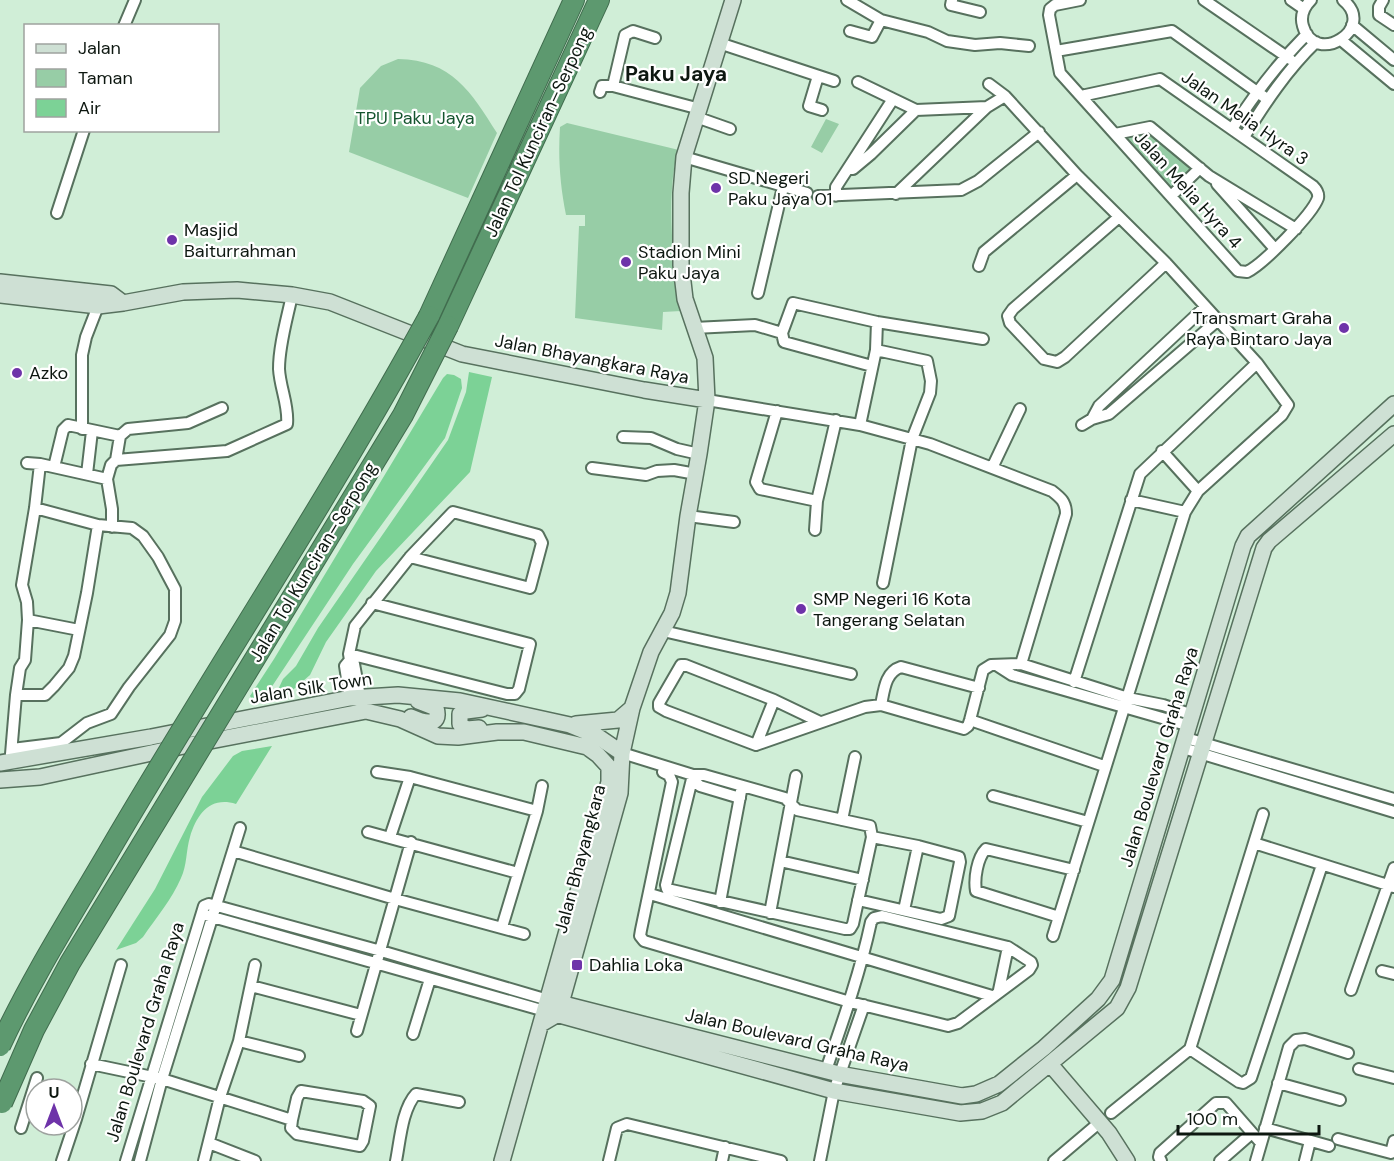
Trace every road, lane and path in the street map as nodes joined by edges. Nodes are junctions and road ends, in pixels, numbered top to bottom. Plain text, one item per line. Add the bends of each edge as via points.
1 (135, 0) edge
2 (574, 0) edge
3 (598, 0) edge
4 (733, 0) edge
5 (847, 0) edge
6 (952, 0) edge
7 (1080, 0) edge
8 (1204, 0) edge
9 (1291, 0) edge
10 (1383, 0) edge
11 (1347, 1) edge
12 (1308, 3) edge
13 (980, 12) dead end
14 (881, 20) junction
15 (125, 24) edge
16 (1352, 25) junction
17 (1394, 25) edge
18 (850, 31) dead end
19 (1306, 34) junction
20 (655, 38) dead end
21 (1341, 40) junction
22 (1316, 42) junction
23 (719, 43) junction
24 (1029, 46) dead end
25 (1056, 51) junction
26 (1285, 56) junction
27 (1394, 60) edge
28 (1295, 63) junction
29 (818, 76) junction
30 (834, 81) dead end
31 (858, 82) dead end
32 (989, 84) dead end
33 (1394, 84) edge
34 (612, 86) junction
35 (1256, 91) junction
36 (600, 92) dead end
37 (1005, 96) junction
38 (1081, 96) junction
39 (893, 99) junction
40 (1267, 99) junction
41 (987, 107) junction
42 (822, 110) dead end
43 (916, 110) junction
44 (698, 113) junction
45 (730, 129) dead end
46 (1232, 129) junction
47 (83, 132) edge
48 (1040, 132) junction
49 (1115, 134) junction
50 (1244, 137) junction
51 (684, 157) junction
52 (1200, 168) junction
53 (847, 173) junction
54 (1077, 175) junction
55 (1209, 176) junction
56 (783, 187) junction
57 (1317, 191) joint
58 (807, 193) dead end
59 (896, 194) junction
60 (818, 196) dead end
61 (836, 196) junction
62 (1171, 196) junction
63 (57, 213) dead end
64 (1119, 217) junction
65 (1296, 229) junction
66 (1275, 249) junction
67 (1166, 263) junction
68 (979, 266) dead end
69 (0, 282) edge
70 (759, 293) dead end
71 (0, 295) edge
72 (292, 295) junction
73 (123, 303) junction
74 (98, 306) junction
75 (1205, 307) junction
76 (1217, 321) junction
77 (877, 322) junction
78 (694, 328) junction
79 (782, 333) junction
80 (983, 339) dead end
81 (876, 350) junction
82 (1257, 363) junction
83 (872, 366) junction
84 (707, 400) junction
85 (1393, 405) edge
86 (222, 408) dead end
87 (1020, 409) dead end
88 (777, 411) junction
89 (1092, 419) junction
90 (836, 420) junction
91 (860, 425) junction
92 (1082, 425) dead end
93 (87, 430) junction
94 (1394, 434) edge
95 (120, 436) junction
96 (623, 437) dead end
97 (912, 439) junction
98 (1162, 451) junction
99 (699, 454) junction
100 (116, 460) junction
101 (27, 463) dead end
102 (40, 464) junction
103 (54, 467) junction
104 (592, 468) dead end
105 (992, 468) junction
106 (87, 474) junction
107 (696, 474) junction
108 (107, 479) junction
109 (1198, 491) junction
110 (1131, 500) junction
111 (817, 501) junction
112 (35, 508) junction
113 (1185, 512) junction
114 (688, 516) junction
115 (734, 522) dead end
116 (98, 525) junction
117 (112, 527) junction
118 (815, 530) dead end
119 (410, 557) junction
120 (884, 583) dead end
121 (372, 603) junction
122 (28, 620) junction
123 (79, 630) junction
124 (663, 631) junction
125 (349, 657) junction
126 (1021, 664) junction
127 (998, 666) junction
128 (851, 674) dead end
129 (1074, 682) junction
130 (979, 688) junction
131 (16, 695) junction
132 (398, 695) junction
133 (355, 697) junction
134 (774, 700) junction
135 (1126, 703) junction
136 (881, 705) junction
137 (493, 707) junction
138 (632, 708) junction
139 (387, 715) junction
140 (970, 720) junction
141 (820, 722) junction
142 (570, 725) junction
143 (497, 732) junction
144 (1188, 732) junction
145 (756, 745) junction
146 (1203, 748) junction
147 (622, 753) junction
148 (855, 757) dead end
149 (7, 758) edge
150 (1104, 766) junction
151 (609, 767) joint
152 (377, 772) dead end
153 (663, 772) dead end
154 (796, 776) dead end
155 (410, 777) junction
156 (692, 777) junction
157 (717, 778) junction
158 (0, 780) edge
159 (542, 786) dead end
160 (742, 786) junction
161 (715, 790) junction
162 (993, 796) dead end
163 (740, 798) junction
164 (1394, 800) edge
165 (791, 803) junction
166 (537, 811) junction
167 (1394, 812) edge
168 (1263, 814) dead end
169 (842, 820) junction
170 (1088, 822) junction
171 (240, 828) dead end
172 (368, 831) dead end
173 (390, 837) junction
174 (873, 837) junction
175 (411, 842) junction
176 (1254, 843) junction
177 (918, 846) junction
178 (233, 851) junction
179 (780, 861) junction
180 (1322, 865) junction
181 (1394, 868) edge
182 (1074, 870) junction
183 (518, 873) junction
184 (863, 880) junction
185 (1391, 886) edge
186 (650, 894) junction
187 (395, 898) junction
188 (858, 900) junction
189 (720, 902) junction
190 (904, 910) junction
191 (215, 912) junction
192 (770, 913) junction
193 (1059, 917) junction
194 (502, 927) junction
195 (524, 933) dead end
196 (1053, 936) dead end
197 (1008, 947) junction
198 (381, 951) junction
199 (863, 957) junction
200 (376, 962) junction
201 (121, 964) dead end
202 (255, 965) dead end
203 (1382, 971) dead end
204 (1394, 975) edge
205 (429, 979) junction
206 (251, 986) junction
207 (1351, 990) dead end
208 (996, 993) junction
209 (850, 1002) junction
210 (864, 1005) junction
211 (551, 1011) junction
212 (361, 1016) junction
213 (357, 1031) dead end
214 (413, 1034) dead end
215 (238, 1041) junction
216 (0, 1046) edge
217 (1190, 1049) junction
218 (1348, 1053) dead end
219 (299, 1056) dead end
220 (91, 1064) junction
221 (1050, 1064) junction
222 (1359, 1069) dead end
223 (833, 1072) junction
224 (151, 1076) junction
225 (1394, 1078) edge
226 (162, 1079) junction
227 (1278, 1083) junction
228 (84, 1087) edge
229 (834, 1091) junction
230 (220, 1097) junction
231 (1340, 1100) dead end
232 (459, 1102) dead end
233 (1, 1106) edge
234 (292, 1120) junction
235 (24, 1122) edge
236 (1107, 1123) junction
237 (21, 1128) dead end
238 (1265, 1128) junction
239 (1252, 1133) junction
240 (69, 1137) edge
241 (1310, 1140) junction
242 (1394, 1141) edge
243 (209, 1143) junction
244 (1261, 1143) junction
245 (725, 1147) junction
246 (62, 1161) edge
247 (126, 1161) edge
248 (140, 1161) edge
249 (204, 1161) edge
250 (255, 1161) edge
251 (396, 1161) edge
252 (502, 1161) edge
253 (609, 1161) edge
254 (722, 1161) edge
255 (781, 1161) edge
256 (820, 1161) edge
257 (1054, 1161) edge
258 (1127, 1161) edge
259 (1138, 1161) edge
260 (1161, 1161) edge
261 (1220, 1161) edge
262 (1256, 1161) edge
263 (1305, 1161) edge

1 - 15 street
2 - 216 highway, Jalan Tol Kunciran–Serpong, bridge via 429,316 380,406 162,760
3 - 233 highway, Jalan Tol Kunciran–Serpong, bridge via 403,415 70,963 34,1030
4 - 23 main road, Jalan Bhayangkara
5 - 14 street
6 - 13 street via 951,5
7 - 25 street, Jalan Melia Hyra 4 via 1050,9
8 - 26 street
9 - 12 street
10 - 17 street via 1379,15
11 - 16 street
12 - 19 street via 1302,22
14 - 18 street via 872,37
14 - 24 street via 947,41
16 - 21 street
16 - 27 street
19 - 22 street
19 - 26 street
20 - 34 street via 633,31 625,34
21 - 22 street via 1329,44
21 - 33 street
22 - 28 street
23 - 29 street
23 - 44 main road, Jalan Bhayangkara
25 - 35 street via 1172,31
25 - 38 street, Jalan Melia Hyra 4 via 1060,73
26 - 28 street
26 - 35 street
28 - 40 street
29 - 30 street
29 - 42 street via 809,105
31 - 39 street
32 - 37 street
34 - 36 street via 602,86
34 - 44 street
35 - 40 street
35 - 46 street
37 - 41 street
37 - 48 street
38 - 46 street, Jalan Melia Hyra 3 via 1160,79
38 - 49 street, Jalan Melia Hyra 4
39 - 43 street
39 - 53 street
40 - 50 street
41 - 43 street
41 - 59 street
43 - 53 street
44 - 45 street
44 - 51 main road, Jalan Bhayangkara
46 - 50 street, Jalan Melia Hyra 3
47 - 63 street
48 - 54 street
48 - 59 street via 961,190
49 - 52 street via 1150,126
49 - 62 street, Jalan Melia Hyra 4
50 - 57 street, Jalan Melia Hyra 3
51 - 56 street
51 - 78 main road, Jalan Bhayangkara via 681,263 685,299
52 - 55 street
52 - 62 street
53 - 61 street via 836,187
54 - 64 street
54 - 68 street via 984,252
55 - 65 street
55 - 66 street
56 - 58 street
56 - 70 street
57 - 65 street, Jalan Melia Hyra 4 via 1318,198
59 - 61 street
60 - 61 street
62 - 66 street, Jalan Melia Hyra 4 via 1238,271 1256,267
64 - 67 street
64 - 67 street via 1008,316 1010,324 1044,359 1057,362 1065,357
65 - 66 street, Jalan Melia Hyra 4
67 - 75 street
69 - 73 main road via 111,294
71 - 74 main road, Jalan Bhayangkara Raya
72 - 73 main road, Jalan Bhayangkara Raya via 237,290 183,292
72 - 84 main road, Jalan Bhayangkara Raya via 330,303 462,354
72 - 100 street via 279,369 287,424 227,451
73 - 74 main road, Jalan Bhayangkara Raya
74 - 93 street via 82,355
75 - 76 street
75 - 89 street via 1099,406
76 - 82 street
76 - 89 street via 1109,414
77 - 79 street via 793,303
77 - 80 street
77 - 81 street
78 - 79 street via 755,325
78 - 84 main road, Jalan Bhayangkara via 705,358
79 - 83 street via 784,342
81 - 83 street
81 - 97 street via 927,361 930,393
82 - 98 street
82 - 109 street via 1288,405 1282,415
83 - 91 street
84 - 88 street, Jalan Bhayangkara Raya
84 - 99 main road, Jalan Bhayangkara
85 - 144 main road, Jalan Boulevard Graha Raya via 1248,536
86 - 95 street via 188,423 128,429
87 - 105 street
88 - 90 street, Jalan Bhayangkara Raya
88 - 111 street via 757,486
89 - 92 street
90 - 91 street, Jalan Bhayangkara Raya
90 - 111 street
91 - 97 street, Jalan Bhayangkara Raya
93 - 95 street
93 - 103 street via 65,427
93 - 106 street
94 - 146 main road, Jalan Boulevard Graha Raya via 1264,548
95 - 100 street
96 - 99 street via 651,438
97 - 105 street, Jalan Bhayangkara Raya
97 - 120 street
98 - 109 street
98 - 110 street via 1140,474
99 - 107 main road, Jalan Bhayangkara
100 - 108 street
101 - 102 street
102 - 103 street
102 - 112 street
103 - 106 street
104 - 107 street via 646,475 674,470
105 - 126 street, Jalan Bhayangkara Raya via 1052,491 1066,506
106 - 108 street
107 - 114 main road, Jalan Bhayangkara
108 - 117 street
109 - 113 street
110 - 113 street
110 - 129 street
111 - 118 street
112 - 116 street
112 - 122 street via 22,585
113 - 135 street
114 - 115 street
114 - 124 main road, Jalan Bhayangkara via 678,593
116 - 117 street
116 - 123 street
117 - 149 street via 132,528 142,536 176,589 175,621 170,635 111,714 87,723 61,743
119 - 119 street via 453,512 538,535 542,543 531,588
119 - 121 street
121 - 125 street via 355,626
121 - 125 street via 530,644 519,689 515,694 507,694
122 - 123 street
122 - 131 street via 25,660
123 - 131 street via 69,668 54,686 45,695
124 - 128 street
124 - 138 main road, Jalan Bhayangkara via 651,652
125 - 133 street via 345,666
126 - 127 street
126 - 129 street
127 - 130 street via 983,670
127 - 135 street via 1012,675
129 - 135 street
130 - 136 street via 901,666 888,676
130 - 140 street
131 - 149 street
132 - 133 main road, Jalan Silk Town
132 - 137 main road, Jalan Silk Town
132 - 139 main road via 436,708 436,718 424,723 405,715
133 - 149 main road, Jalan Silk Town
134 - 141 street
134 - 145 street
134 - 145 street via 681,665 659,703 666,711
135 - 144 street
135 - 150 street
136 - 140 street via 957,728 964,729
136 - 141 street
137 - 142 main road, Jalan Silk Town
137 - 143 main road via 460,714 460,724 467,729 478,727
138 - 142 main road via 618,720
138 - 147 main road, Jalan Bhayangkara
139 - 143 main road, Jalan Silk Town via 438,736 458,738
139 - 158 main road, Jalan Silk Town via 366,711 40,777
140 - 150 street
141 - 145 street
142 - 147 main road, Jalan Silk Town via 597,736
143 - 151 main road, Jalan Silk Town via 524,732 587,747
144 - 146 street
144 - 223 main road, Jalan Boulevard Graha Raya via 1112,980 1098,999 1044,1048 987,1091 962,1096
146 - 164 street
146 - 167 street
146 - 221 main road, Jalan Boulevard Graha Raya via 1128,988 1117,1008
147 - 156 street
147 - 211 main road, Jalan Bhayangkara via 620,793
148 - 169 street
150 - 170 street
151 - 211 main road, Jalan Bhayangkara via 609,782
152 - 155 street
153 - 186 street via 672,782
154 - 165 street
155 - 166 street
155 - 173 street
156 - 157 street
156 - 161 street via 700,786
156 - 189 street via 666,885 667,889
157 - 160 street
157 - 161 street
159 - 166 street
160 - 163 street
160 - 165 street
161 - 163 street
162 - 170 street
163 - 189 street
165 - 169 street via 797,810
165 - 179 street
166 - 183 street
168 - 176 street
169 - 174 street via 870,826
170 - 182 street
171 - 178 street
172 - 173 street
173 - 175 street
174 - 177 street
174 - 184 street
175 - 183 street
175 - 187 street
176 - 180 street
176 - 217 street
177 - 190 street
177 - 190 street via 959,857 949,916 941,919
178 - 187 street
178 - 191 street
179 - 184 street
179 - 192 street
180 - 185 street
180 - 217 street via 1251,1078 1239,1082
181 - 185 street
182 - 193 street
182 - 193 street via 986,849 982,853 974,883 976,891
183 - 194 street
184 - 188 street
185 - 207 street
186 - 199 street
186 - 209 street via 640,933 644,940
187 - 194 street
187 - 198 street
188 - 190 street
188 - 192 street via 853,924 845,929
189 - 192 street
191 - 198 street, Jalan Boulevard Graha Raya
191 - 200 street, Jalan Boulevard Graha Raya
191 - 224 street, Jalan Boulevard Graha Raya via 209,904 204,906
191 - 226 street, Jalan Boulevard Graha Raya
193 - 196 street
194 - 195 street
197 - 199 street via 882,916 871,922
197 - 208 street
197 - 208 street via 1032,965
198 - 200 street
198 - 211 street, Jalan Boulevard Graha Raya
199 - 208 street
199 - 209 street
200 - 205 street, Jalan Boulevard Graha Raya
200 - 212 street
201 - 220 street
202 - 206 street
203 - 204 street
205 - 211 street, Jalan Boulevard Graha Raya
205 - 214 street
206 - 212 street
206 - 215 street
208 - 210 street via 958,1023 948,1026
209 - 210 street
209 - 223 street
210 - 223 street
211 - 223 main road, Jalan Boulevard Graha Raya
211 - 229 main road, Jalan Boulevard Graha Raya
211 - 252 main road
212 - 213 street
215 - 219 street
215 - 230 street
217 - 236 street
218 - 227 street via 1305,1039 1296,1040 1289,1047
220 - 224 street
220 - 228 street
221 - 229 main road, Jalan Boulevard Graha Raya via 1002,1103 971,1113
221 - 236 main road
222 - 225 street
223 - 229 street
224 - 226 street
224 - 247 street, Jalan Boulevard Graha Raya
226 - 230 street
226 - 248 street, Jalan Boulevard Graha Raya
227 - 231 street
227 - 238 street
229 - 256 street
230 - 234 street
230 - 243 street
232 - 251 street via 417,1094 405,1119
234 - 234 street via 301,1091 363,1101 370,1106 360,1146 297,1134 291,1128
235 - 237 street
236 - 257 street
236 - 258 main road
236 - 259 main road
238 - 241 street
238 - 244 street
239 - 244 street
239 - 260 street via 1226,1103 1218,1102 1160,1153
239 - 261 street
240 - 246 street
241 - 242 street via 1391,1153
241 - 263 street
243 - 249 street
243 - 250 street
244 - 262 street
245 - 253 street via 624,1124 617,1128
245 - 254 street
245 - 255 street

